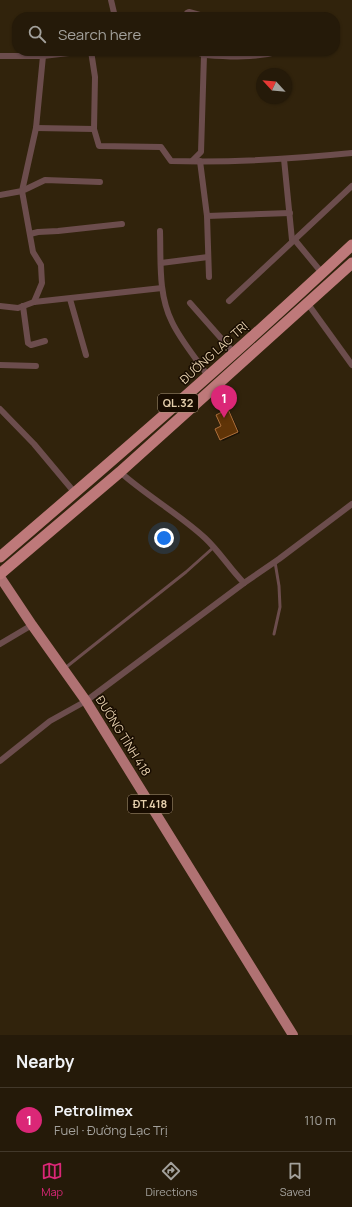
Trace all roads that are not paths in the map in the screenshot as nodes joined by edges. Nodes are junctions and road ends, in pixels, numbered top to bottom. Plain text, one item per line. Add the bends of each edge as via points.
1 (111, 0) edge
2 (114, 12) edge
3 (0, 56) edge
4 (43, 56) joint
5 (92, 56) edge
6 (204, 56) edge
7 (36, 128) junction
8 (94, 129) junction
9 (352, 153) edge
10 (284, 159) junction
11 (192, 161) junction
12 (200, 161) junction
13 (100, 182) dead end
14 (352, 186) edge
15 (22, 191) junction
16 (0, 195) edge
17 (290, 213) junction
18 (207, 216) junction
19 (122, 224) dead end
20 (160, 231) dead end
21 (30, 234) junction
22 (293, 240) junction
23 (352, 245) edge
24 (208, 257) junction
25 (161, 263) junction
26 (352, 263) edge
27 (322, 273) junction
28 (209, 277) dead end
29 (162, 288) junction
30 (70, 299) junction
31 (229, 301) dead end
32 (34, 302) junction
33 (190, 303) dead end
34 (308, 304) junction
35 (0, 306) edge
36 (23, 306) junction
37 (45, 341) dead end
38 (234, 353) junction
39 (86, 355) dead end
40 (0, 365) edge
41 (352, 365) edge
42 (36, 366) dead end
43 (208, 376) junction
44 (0, 410) edge
45 (120, 472) junction
46 (74, 494) junction
47 (352, 504) edge
48 (214, 548) junction
49 (0, 557) edge
50 (275, 562) junction
51 (0, 574) edge
52 (0, 577) edge
53 (244, 583) junction
54 (32, 625) junction
55 (274, 634) dead end
56 (0, 644) edge
57 (64, 669) junction
58 (86, 701) junction
59 (0, 761) edge
60 (294, 1035) edge

1 - 2 street
3 - 4 street
4 - 7 street
5 - 8 street via 95,77
6 - 11 street via 200,152
7 - 8 street
7 - 15 street
8 - 11 street via 99,146 162,147 171,161
9 - 10 street
10 - 12 street
10 - 17 street
11 - 12 street
12 - 18 street
13 - 15 street via 45,180
14 - 22 street
15 - 16 street
15 - 21 street
17 - 18 street
17 - 22 street
18 - 24 street
19 - 21 street
20 - 25 street
21 - 32 street via 33,252 41,265 42,283
22 - 27 street
22 - 31 street
23 - 27 highway, ĐƯỜNG LẠC TRỊ / QL.32
24 - 25 street
24 - 28 street
25 - 29 street
26 - 34 highway, QL.32
27 - 38 highway, ĐƯỜNG LẠC TRỊ / QL.32
29 - 30 street
29 - 43 street via 172,321
30 - 32 street
30 - 39 street
32 - 36 street
33 - 38 street
34 - 41 street
34 - 45 highway, QL.32
35 - 36 street
36 - 37 street via 28,344
38 - 43 highway, ĐƯỜNG LẠC TRỊ / QL.32
40 - 42 street
43 - 46 highway, ĐƯỜNG LẠC TRỊ / QL.32
44 - 46 street via 34,444
45 - 48 street
45 - 51 highway, QL.32
46 - 49 highway, ĐƯỜNG LẠC TRỊ / QL.32
47 - 50 street
48 - 53 street
48 - 57 lane
50 - 53 street
50 - 55 lane via 280,607
52 - 54 main road, ĐƯỜNG TỈNH 418 / ĐT.418
53 - 58 street
54 - 56 street
54 - 57 main road, ĐƯỜNG TỈNH 418 / ĐT.418
57 - 58 main road, ĐƯỜNG TỈNH 418 / ĐT.418
58 - 59 street via 50,721
58 - 60 main road, ĐƯỜNG TỈNH 418 / ĐT.418

